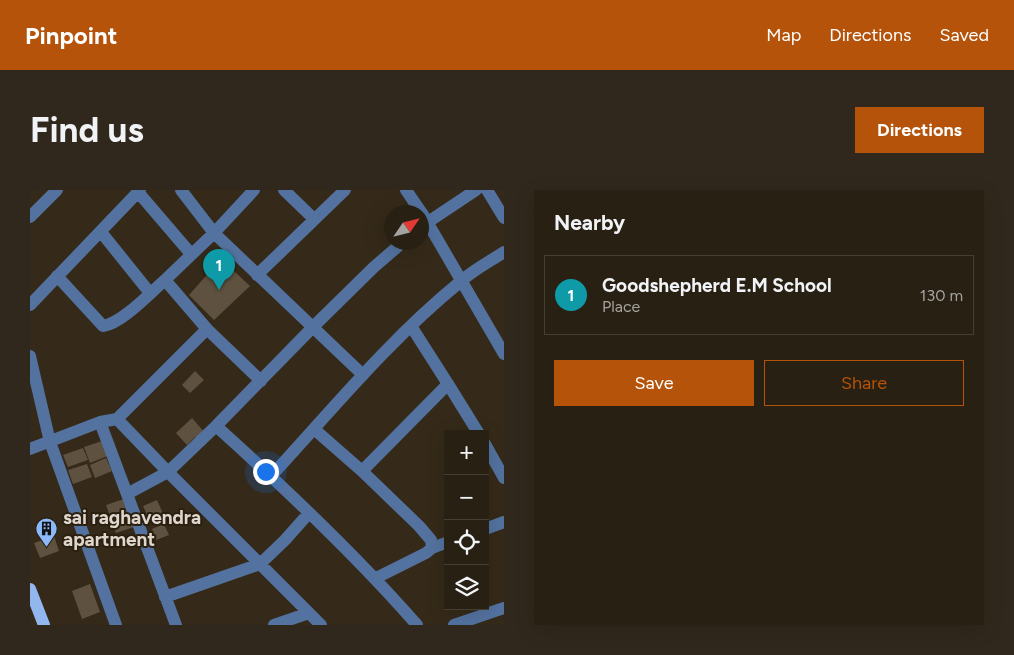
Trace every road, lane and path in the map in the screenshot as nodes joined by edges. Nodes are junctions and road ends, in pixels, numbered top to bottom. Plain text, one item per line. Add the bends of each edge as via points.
1 (57, 190) edge
2 (180, 190) edge
3 (254, 190) edge
4 (284, 190) edge
5 (345, 190) edge
6 (406, 190) edge
7 (476, 190) edge
8 (487, 190) edge
9 (139, 191) edge
10 (415, 205) edge
11 (429, 215) edge
12 (30, 218) edge
13 (504, 218) edge
14 (314, 219) junction
15 (429, 228) edge
16 (101, 232) junction
17 (214, 233) junction
18 (394, 250) edge
19 (504, 252) edge
20 (191, 254) junction
21 (257, 275) junction
22 (57, 276) junction
23 (165, 280) junction
24 (460, 281) junction
25 (150, 293) junction
26 (30, 305) edge
27 (314, 326) junction
28 (411, 326) junction
29 (207, 329) junction
30 (504, 354) edge
31 (30, 356) edge
32 (363, 375) junction
33 (261, 381) junction
34 (448, 384) junction
35 (118, 419) junction
36 (100, 422) junction
37 (216, 426) junction
38 (314, 429) junction
39 (477, 430) edge
40 (50, 442) junction
41 (489, 448) edge
42 (30, 449) edge
43 (500, 459) edge
44 (362, 471) junction
45 (168, 472) junction
46 (271, 476) junction
47 (504, 478) edge
48 (127, 494) junction
49 (309, 513) junction
50 (504, 522) edge
51 (489, 528) edge
52 (444, 544) edge
53 (432, 548) junction
54 (260, 564) junction
55 (376, 578) junction
56 (30, 589) edge
57 (165, 597) junction
58 (504, 608) edge
59 (308, 613) junction
60 (44, 625) edge
61 (116, 625) edge
62 (176, 625) edge
63 (274, 625) edge
64 (322, 625) edge
65 (417, 625) edge
66 (454, 625) edge

1 - 12 street
2 - 17 street
3 - 17 street
4 - 14 street
5 - 14 street
6 - 10 street
7 - 11 street
8 - 13 street
9 - 16 street
9 - 20 street
14 - 21 street
15 - 24 street
16 - 22 street
16 - 25 street
17 - 20 street
17 - 21 street
18 - 27 street
19 - 24 street
20 - 23 street
21 - 27 street
22 - 25 street via 103,326 116,321
22 - 26 street
23 - 25 street
23 - 29 street
24 - 28 street
24 - 30 street
27 - 32 street
27 - 33 street
28 - 32 street
28 - 34 street
29 - 33 street
29 - 35 street
31 - 40 street
32 - 38 street
33 - 37 street
34 - 39 street
34 - 44 street
35 - 36 street
35 - 45 street
36 - 40 street
36 - 48 street
37 - 45 street
37 - 46 street
38 - 44 street
38 - 46 street
40 - 42 street
40 - 61 street
41 - 43 street
43 - 47 street
44 - 53 street via 419,526 431,540
45 - 48 street
45 - 54 street
46 - 49 street
48 - 57 street
49 - 54 street
49 - 55 street
50 - 51 street
52 - 53 street
53 - 55 street
54 - 57 street
54 - 59 street
55 - 65 street
56 - 60 main road
57 - 62 street
58 - 66 street
59 - 63 street
59 - 64 street

